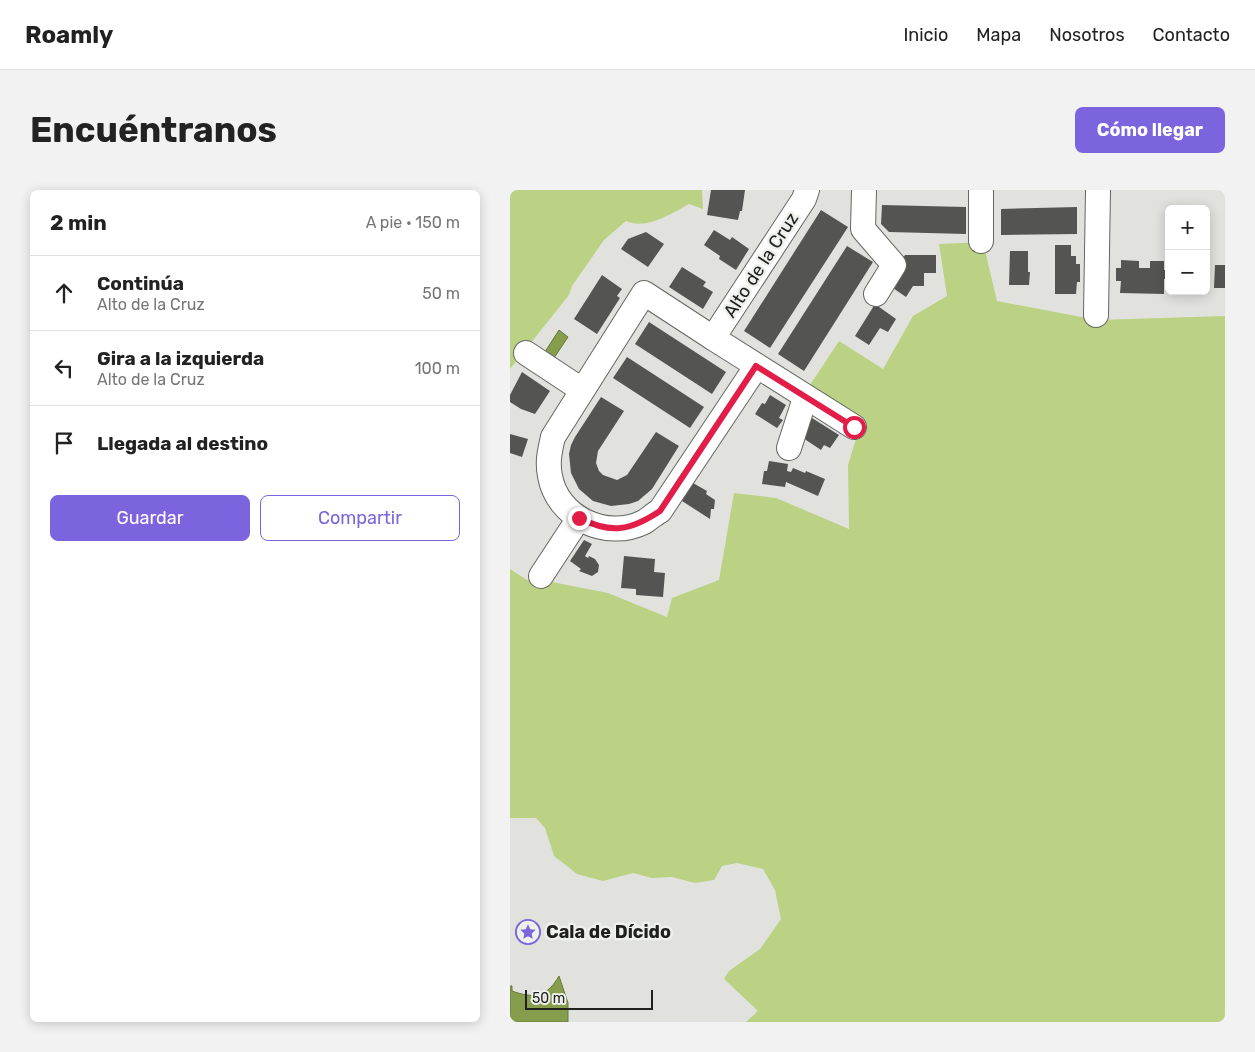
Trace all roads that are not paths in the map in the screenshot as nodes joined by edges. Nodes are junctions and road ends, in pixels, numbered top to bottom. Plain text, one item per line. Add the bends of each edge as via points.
1 (807, 190) edge
2 (864, 190) edge
3 (981, 190) edge
4 (1098, 190) edge
5 (981, 241) dead end
6 (876, 294) dead end
7 (1096, 315) dead end
8 (713, 338) junction
9 (526, 353) dead end
10 (756, 366) junction
11 (582, 390) junction
12 (805, 398) junction
13 (854, 427) dead end
14 (789, 448) dead end
15 (579, 518) junction
16 (541, 576) dead end

1 - 8 street, Alto de la Cruz
2 - 6 street via 863,229 894,265
3 - 5 street
4 - 7 street
8 - 10 street
8 - 11 street via 644,293
9 - 11 street
10 - 12 street
10 - 15 street via 660,511 644,522 614,529
11 - 15 street via 553,437 549,455 554,488 563,504
12 - 13 street
12 - 14 street
15 - 16 street

